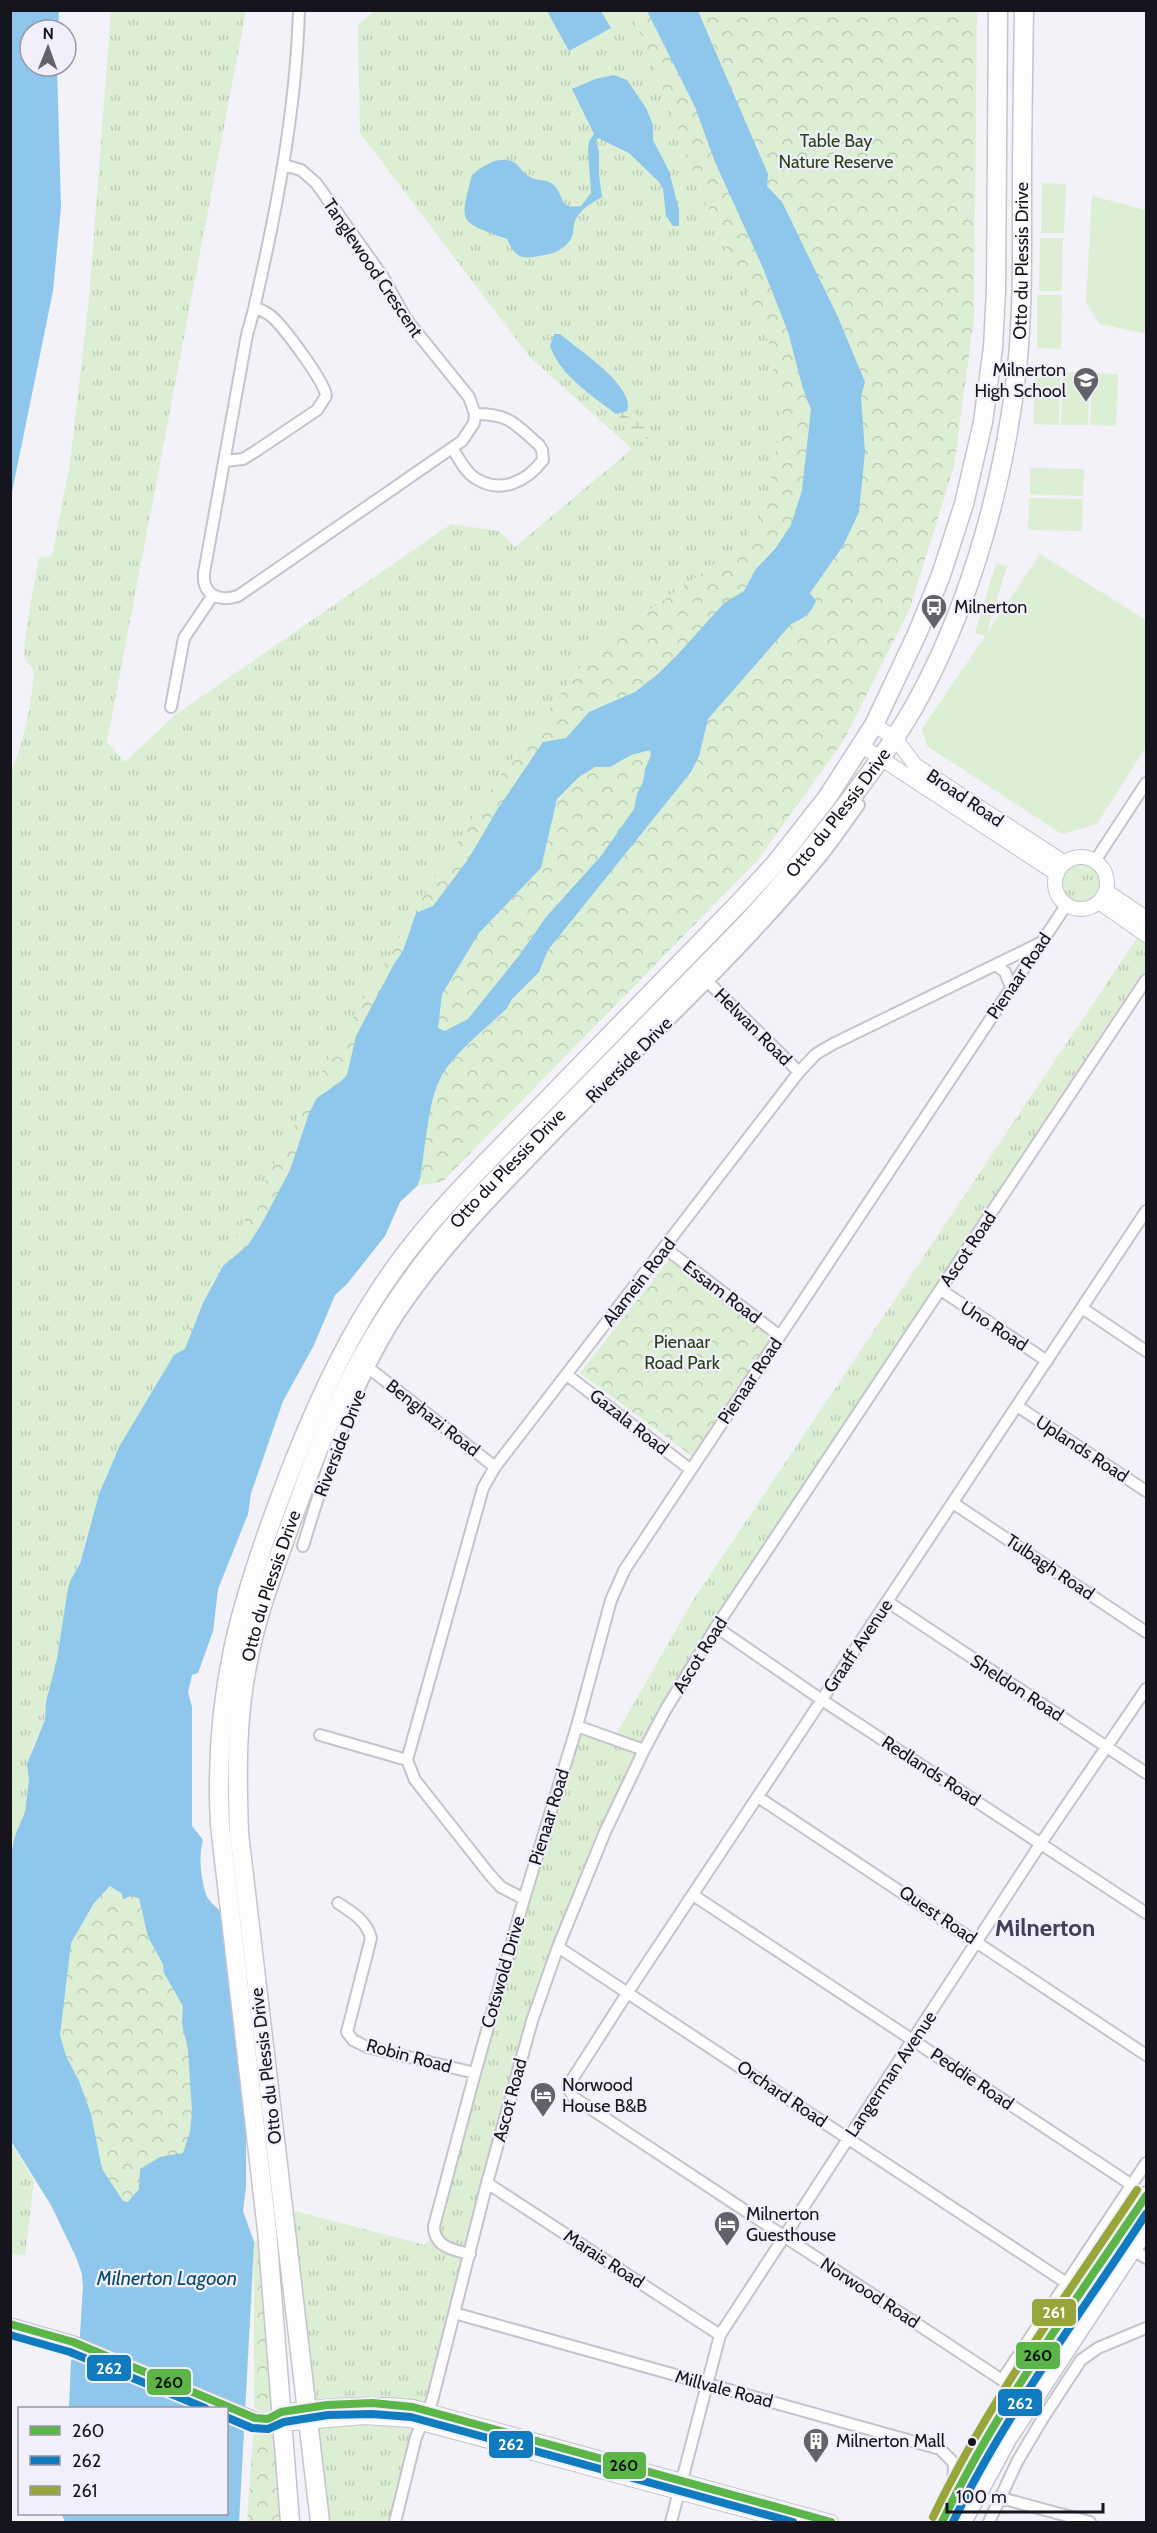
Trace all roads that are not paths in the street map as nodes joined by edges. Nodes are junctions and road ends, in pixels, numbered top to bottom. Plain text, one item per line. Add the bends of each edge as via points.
1 (299, 10) edge
2 (998, 10) edge
3 (1024, 10) edge
4 (284, 165) junction
5 (255, 307) junction
6 (475, 414) junction
7 (452, 448) junction
8 (224, 460) junction
9 (213, 595) junction
10 (171, 707) dead end
11 (874, 725) junction
12 (895, 738) junction
13 (862, 746) junction
14 (881, 759) junction
15 (1146, 783) edge
16 (954, 799) junction
17 (859, 805) dead end
18 (1095, 861) junction
19 (1061, 869) junction
20 (1102, 897) junction
21 (1067, 904) junction
22 (1146, 918) edge
23 (1146, 935) edge
24 (1042, 942) junction
25 (996, 965) junction
26 (1146, 980) edge
27 (707, 981) junction
28 (1011, 987) junction
29 (799, 1072) junction
30 (1146, 1211) edge
31 (665, 1248) junction
32 (940, 1290) junction
33 (1082, 1308) junction
34 (780, 1336) junction
35 (1146, 1351) edge
36 (1047, 1361) junction
37 (370, 1369) junction
38 (567, 1375) junction
39 (1017, 1406) junction
40 (495, 1467) junction
41 (691, 1470) junction
42 (1146, 1491) edge
43 (953, 1503) junction
44 (303, 1546) dead end
45 (888, 1602) junction
46 (716, 1627) junction
47 (1146, 1632) edge
48 (1146, 1689) edge
49 (822, 1700) junction
50 (577, 1726) junction
51 (320, 1735) dead end
52 (1107, 1747) junction
53 (644, 1750) junction
54 (407, 1760) junction
55 (1146, 1773) edge
56 (758, 1797) junction
57 (1041, 1844) junction
58 (693, 1895) junction
59 (524, 1899) junction
60 (338, 1903) dead end
61 (1146, 1913) edge
62 (977, 1941) junction
63 (558, 1947) junction
64 (628, 1992) junction
65 (914, 2041) junction
66 (1146, 2055) edge
67 (475, 2073) junction
68 (569, 2081) joint
69 (849, 2138) junction
70 (1146, 2163) edge
71 (487, 2183) junction
72 (1139, 2191) edge
73 (783, 2236) junction
74 (1137, 2239) edge
75 (470, 2254) junction
76 (1065, 2282) junction
77 (454, 2313) junction
78 (10, 2324) edge
79 (1146, 2328) edge
80 (720, 2335) junction
81 (708, 2385) junction
82 (307, 2415) junction
83 (424, 2417) junction
84 (277, 2418) junction
85 (681, 2487) junction
86 (1000, 2498) junction
87 (952, 2499) junction
88 (290, 2523) edge
89 (320, 2523) edge
90 (394, 2523) edge
91 (671, 2523) edge
92 (790, 2523) edge
93 (831, 2523) edge
94 (942, 2523) edge
95 (962, 2523) edge
96 (989, 2523) edge
97 (1090, 2523) edge

1 - 4 street
2 - 11 main road, Otto du Plessis Drive via 996,291 983,422 944,566 904,665
3 - 12 main road, Otto du Plessis Drive via 1021,308 1010,418 990,512 962,598 925,686
4 - 5 street
4 - 6 street, Tanglewood Crescent via 301,170 316,183 383,277 406,319 469,397
5 - 8 street
5 - 8 street via 279,325 321,381 326,396 317,410 256,452 239,460
6 - 7 street via 472,429
6 - 7 street via 507,418 539,445 543,460 517,483 500,485 474,478
7 - 9 street via 238,596 226,599
8 - 9 street via 204,573 204,584
9 - 10 street via 184,639
11 - 12 street, Broad Road
11 - 13 main road, Otto du Plessis Drive
12 - 14 main road, Otto du Plessis Drive
12 - 16 street, Broad Road via 915,765
13 - 14 street, Broad Road
13 - 84 main road, Otto du Plessis Drive via 810,820 748,894 460,1190 405,1254 359,1323 326,1387 251,1576 224,1692 218,1792 267,2230
14 - 16 street, Broad Road
14 - 82 main road, Otto du Plessis Drive via 771,898 475,1201 422,1264 381,1324 342,1397 270,1579 247,1663 240,1717 239,1833
15 - 18 street
16 - 19 street, Broad Road
17 - 27 street, Riverside Drive via 806,875
18 - 19 street via 1080,857
18 - 20 street via 1105,873
19 - 21 street via 1056,890
20 - 21 street via 1083,909
20 - 22 street
20 - 23 street
21 - 24 street, Pienaar Road
24 - 25 street, Alamein Road
24 - 28 street, Pienaar Road
25 - 28 street via 1005,972
25 - 29 street, Alamein Road via 824,1049
26 - 32 street, Ascot Road
27 - 29 street, Helwan Road
27 - 37 street, Riverside Drive via 453,1242 398,1317
28 - 34 street, Pienaar Road
29 - 31 street, Alamein Road
30 - 33 street, Graaff Avenue
31 - 34 street, Essam Road
31 - 38 street, Alamein Road
32 - 36 street, Uno Road
32 - 46 street, Ascot Road
33 - 35 street
33 - 36 street, Graaff Avenue
34 - 41 street, Pienaar Road
36 - 39 street, Graaff Avenue
37 - 40 street, Benghazi Road
37 - 44 street, Riverside Drive via 335,1446
38 - 40 street, Alamein Road
38 - 41 street, Gazala Road
39 - 42 street, Uplands Road
39 - 43 street, Graaff Avenue
40 - 54 street, Alamein Road via 478,1502
41 - 50 street, Pienaar Road via 618,1583
43 - 45 street, Graaff Avenue
43 - 47 street, Tulbagh Road
45 - 49 street, Graaff Avenue
45 - 52 street, Sheldon Road
46 - 49 street, Redlands Road
46 - 53 street, Ascot Road
48 - 52 street, Langerman Avenue
49 - 56 street, Graaff Avenue
49 - 57 street, Redlands Road
50 - 53 street
50 - 59 street, Pienaar Road
51 - 54 street
52 - 55 street, Sheldon Road
52 - 57 street, Langerman Avenue
53 - 63 street, Ascot Road
54 - 59 street, Cotswold Drive via 415,1780 490,1875 501,1887
56 - 58 street, Graaff Avenue
56 - 62 street, Quest Road
57 - 61 street, Redlands Road
57 - 62 street, Langerman Avenue
58 - 64 street, Graaff Avenue
58 - 65 street, Peddie Road
59 - 67 street, Cotswold Drive
60 - 67 street, Robin Road via 363,1920 371,1938 347,2032 353,2040
62 - 65 street, Langerman Avenue
62 - 66 street, Quest Road
63 - 64 street, Orchard Road
63 - 71 street, Ascot Road via 532,2021
64 - 68 street, Graaff Avenue
64 - 69 street, Orchard Road
65 - 69 street, Langerman Avenue
65 - 72 street, Peddie Road
67 - 75 street, Cotswold Drive via 434,2226 439,2243
68 - 73 street, Norwood Road via 573,2097
69 - 73 street, Langerman Avenue
69 - 76 street, Orchard Road
70 - 72 street
71 - 75 street, Ascot Road
71 - 80 street, Marais Road
72 - 74 main road
72 - 76 street
73 - 76 street, Norwood Road via 1002,2380
73 - 80 street, Langerman Avenue
74 - 87 main road via 991,2430
74 - 95 main road via 1002,2447
75 - 77 street, Ascot Road
77 - 81 street, Millvale Road
77 - 83 street, Ascot Road via 432,2401
78 - 84 street via 72,2342 255,2418
79 - 86 street via 1098,2348 1082,2360 1043,2418
80 - 81 street, Langerman Avenue
81 - 85 street, Langerman Avenue
81 - 87 street, Millvale Road via 940,2449 954,2463
82 - 83 street
82 - 84 street
82 - 89 main road, Otto du Plessis Drive
83 - 85 street
83 - 90 street, Ascot Road
84 - 88 main road, Otto du Plessis Drive
85 - 91 street, Langerman Avenue
85 - 92 street
85 - 93 street
86 - 96 street
86 - 97 street
87 - 94 main road

